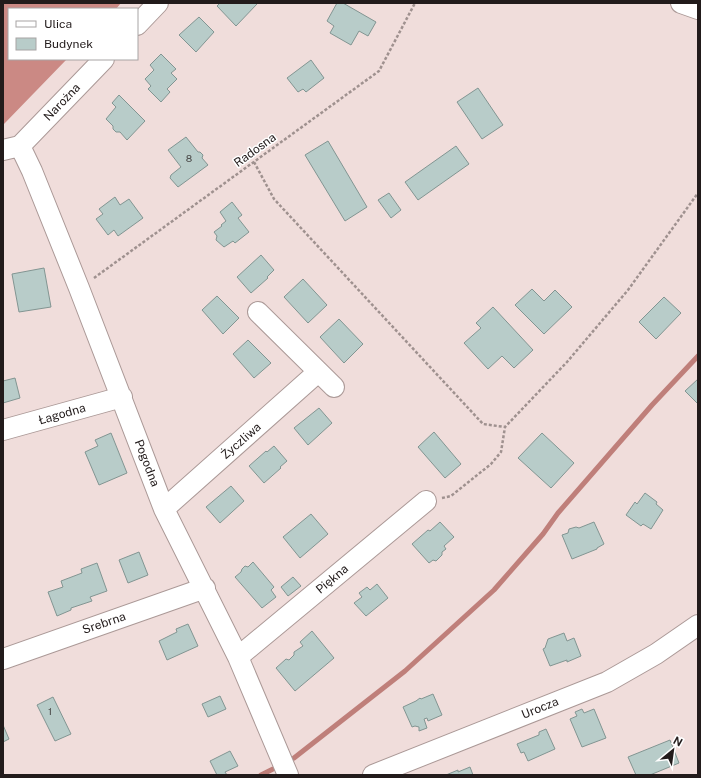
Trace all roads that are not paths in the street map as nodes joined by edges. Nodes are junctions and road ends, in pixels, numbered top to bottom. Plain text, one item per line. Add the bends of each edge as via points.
1 (158, 3) edge
2 (681, 3) edge
3 (698, 9) edge
4 (138, 24) edge
5 (103, 60) edge
6 (11, 148) edge
7 (258, 312) dead end
8 (318, 372) junction
9 (334, 388) dead end
10 (122, 397) junction
11 (3, 430) edge
12 (426, 502) road end
13 (164, 509) junction
14 (205, 588) junction
15 (698, 625) edge
16 (238, 657) junction
17 (3, 659) edge
18 (288, 775) edge
19 (373, 775) edge

1 - 4 street
2 - 3 street
5 - 6 street, Narożna
6 - 10 street, Pogodna via 32,171
7 - 8 street
8 - 9 street
8 - 13 street, Życzliwa
10 - 11 street, Łagodna
10 - 13 street, Pogodna
12 - 16 street, Piękna
13 - 14 street, Pogodna
14 - 16 street, Pogodna
14 - 17 street, Srebrna
15 - 19 street, Urocza via 656,654 607,682
16 - 18 street, Pogodna

